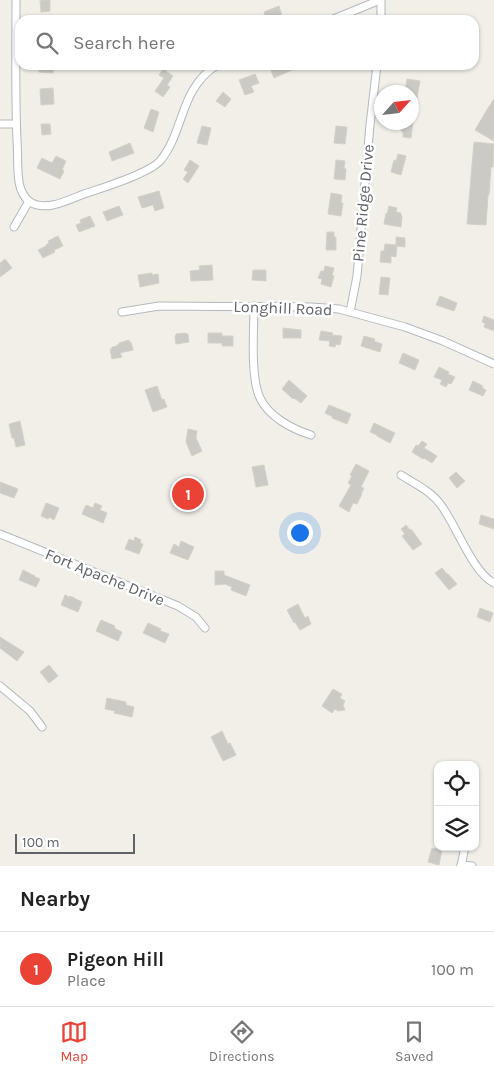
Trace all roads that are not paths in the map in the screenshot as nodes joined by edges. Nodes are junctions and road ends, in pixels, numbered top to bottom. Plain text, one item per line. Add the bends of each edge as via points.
1 (16, 0) edge
2 (380, 0) edge
3 (16, 15) edge
4 (343, 15) edge
5 (381, 15) edge
6 (16, 70) edge
7 (209, 70) edge
8 (376, 70) edge
9 (0, 124) edge
10 (16, 124) junction
11 (29, 201) junction
12 (14, 227) dead end
13 (254, 306) junction
14 (122, 312) dead end
15 (350, 312) junction
16 (494, 364) edge
17 (311, 435) dead end
18 (401, 475) dead end
19 (0, 534) edge
20 (494, 582) edge
21 (205, 628) dead end
22 (0, 686) edge
23 (42, 727) dead end
24 (464, 851) edge
25 (461, 865) edge
26 (472, 866) edge

1 - 3 street
2 - 4 street
2 - 5 street
6 - 10 street
7 - 11 street via 188,98 174,135 158,163 129,178 50,206
8 - 15 street, Pine Ridge Drive via 357,276
9 - 10 street
10 - 11 street via 19,183
11 - 12 street
13 - 14 street, Longhill Road via 159,306
13 - 15 street, Longhill Road via 311,307
13 - 17 street via 254,367 259,397 276,417
15 - 16 street, Longhill Road via 405,327
18 - 20 street via 437,500 479,571
19 - 21 street, Fort Apache Drive via 178,606 196,617
22 - 23 street via 30,711
24 - 25 street
25 - 26 street

